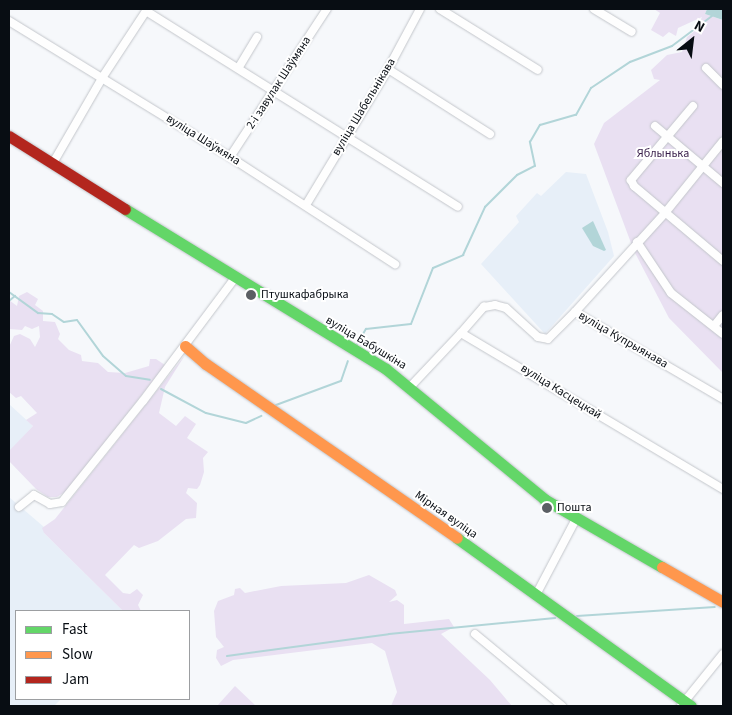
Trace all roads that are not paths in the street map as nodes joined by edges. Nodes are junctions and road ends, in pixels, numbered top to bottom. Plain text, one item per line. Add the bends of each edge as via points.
1 (327, 9) edge
2 (417, 9) edge
3 (440, 9) edge
4 (594, 9) edge
5 (147, 10) edge
6 (9, 21) edge
7 (632, 32) dead end
8 (257, 36) dead end
9 (239, 67) junction
10 (706, 68) dead end
11 (388, 69) junction
12 (538, 70) dead end
13 (102, 78) junction
14 (723, 85) edge
15 (276, 91) junction
16 (693, 106) dead end
17 (655, 126) dead end
18 (490, 134) dead end
19 (667, 135) junction
20 (9, 136) edge
21 (346, 136) junction
22 (723, 141) edge
23 (230, 156) junction
24 (53, 163) junction
25 (703, 167) junction
26 (723, 183) edge
27 (306, 204) junction
28 (458, 207) dead end
29 (665, 212) junction
30 (636, 242) junction
31 (723, 261) edge
32 (395, 264) dead end
33 (235, 278) junction
34 (575, 312) junction
35 (723, 315) edge
36 (714, 326) junction
37 (461, 333) junction
38 (723, 334) edge
39 (185, 346) junction
40 (411, 386) junction
41 (723, 399) edge
42 (723, 479) edge
43 (721, 488) edge
44 (18, 507) dead end
45 (576, 519) junction
46 (537, 593) junction
47 (722, 599) edge
48 (475, 634) dead end
49 (723, 654) edge
50 (686, 704) edge
51 (562, 706) edge

1 - 15 street, 2-і завулак Шаўмяна
2 - 11 street, вуліца Шабельнікава
3 - 12 street
4 - 7 street
5 - 9 street
5 - 13 street
6 - 13 street, вуліца Шаўмяна
8 - 9 street
9 - 15 street
10 - 14 street
11 - 18 street
11 - 21 street, вуліца Шабельнікава
13 - 23 street, вуліца Шаўмяна
13 - 24 street
15 - 21 street
15 - 23 street, 2-і завулак Шаўмяна
16 - 19 street
17 - 19 street
19 - 25 street
19 - 29 street via 631,180
20 - 24 street, вуліца Бабушкіна
21 - 27 street, вуліца Шабельнікава
21 - 28 street
22 - 25 street
23 - 27 street, вуліца Шаўмяна
24 - 33 street, вуліца Бабушкіна
25 - 26 street
25 - 29 street
27 - 32 street, вуліца Шаўмяна
29 - 30 street
29 - 31 street
30 - 34 street
30 - 36 street via 671,293
33 - 39 street
33 - 40 street, вуліца Бабушкіна
34 - 37 street, вуліца Купрыянава via 548,339 538,337 506,308 495,304 484,308
34 - 41 street, вуліца Купрыянава
35 - 36 street
36 - 38 street
37 - 40 street
37 - 43 street, вуліца Касцецкай
39 - 44 street via 62,502 50,504 34,495
39 - 46 street, Мірная вуліца via 206,364
40 - 45 street, вуліца Бабушкіна via 522,484
42 - 43 street
45 - 46 street
45 - 47 street, вуліца Бабушкіна
46 - 50 street, Мірная вуліца
48 - 51 street
49 - 50 street

